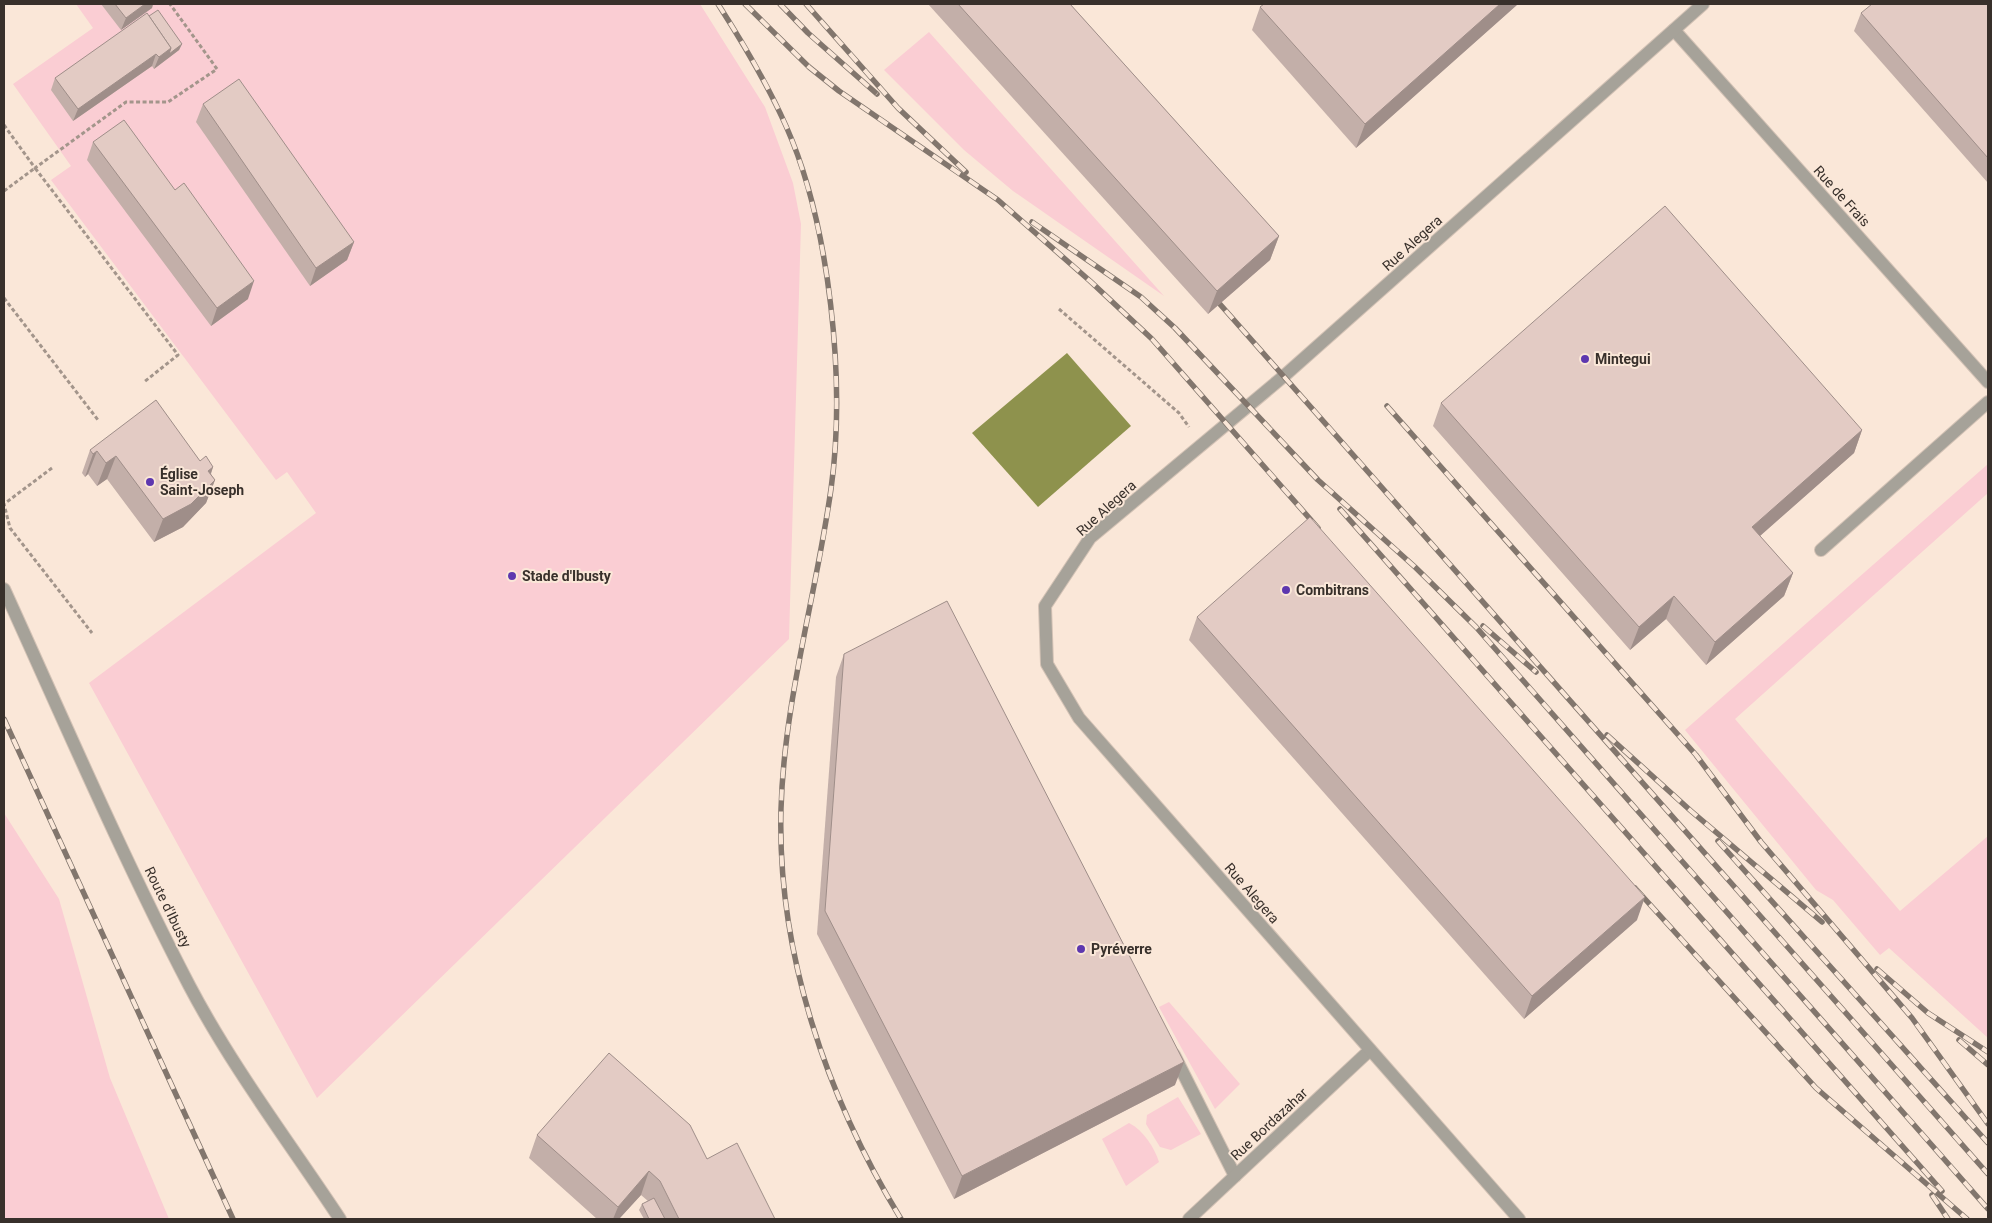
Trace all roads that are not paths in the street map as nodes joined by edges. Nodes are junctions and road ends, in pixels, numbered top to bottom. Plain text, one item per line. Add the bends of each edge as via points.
1 (1703, 4) edge
2 (1674, 30) junction
3 (1988, 382) edge
4 (1988, 402) edge
5 (1821, 550) dead end
6 (4, 589) edge
7 (1169, 1045) edge
8 (1370, 1050) junction
9 (1235, 1176) junction
10 (340, 1219) edge
11 (1189, 1219) edge
12 (1519, 1219) edge

1 - 2 street, Rue Alegera
2 - 3 street, Rue de Frais
2 - 8 street, Rue Alegera via 1284,376 1090,538 1045,606 1047,664 1079,718
4 - 5 street
6 - 10 street, Route d'Ibusty via 102,806 189,985 239,1068
7 - 9 street
8 - 9 street, Rue Bordazahar
8 - 12 street, Rue Alegera
9 - 11 street, Rue Bordazahar

